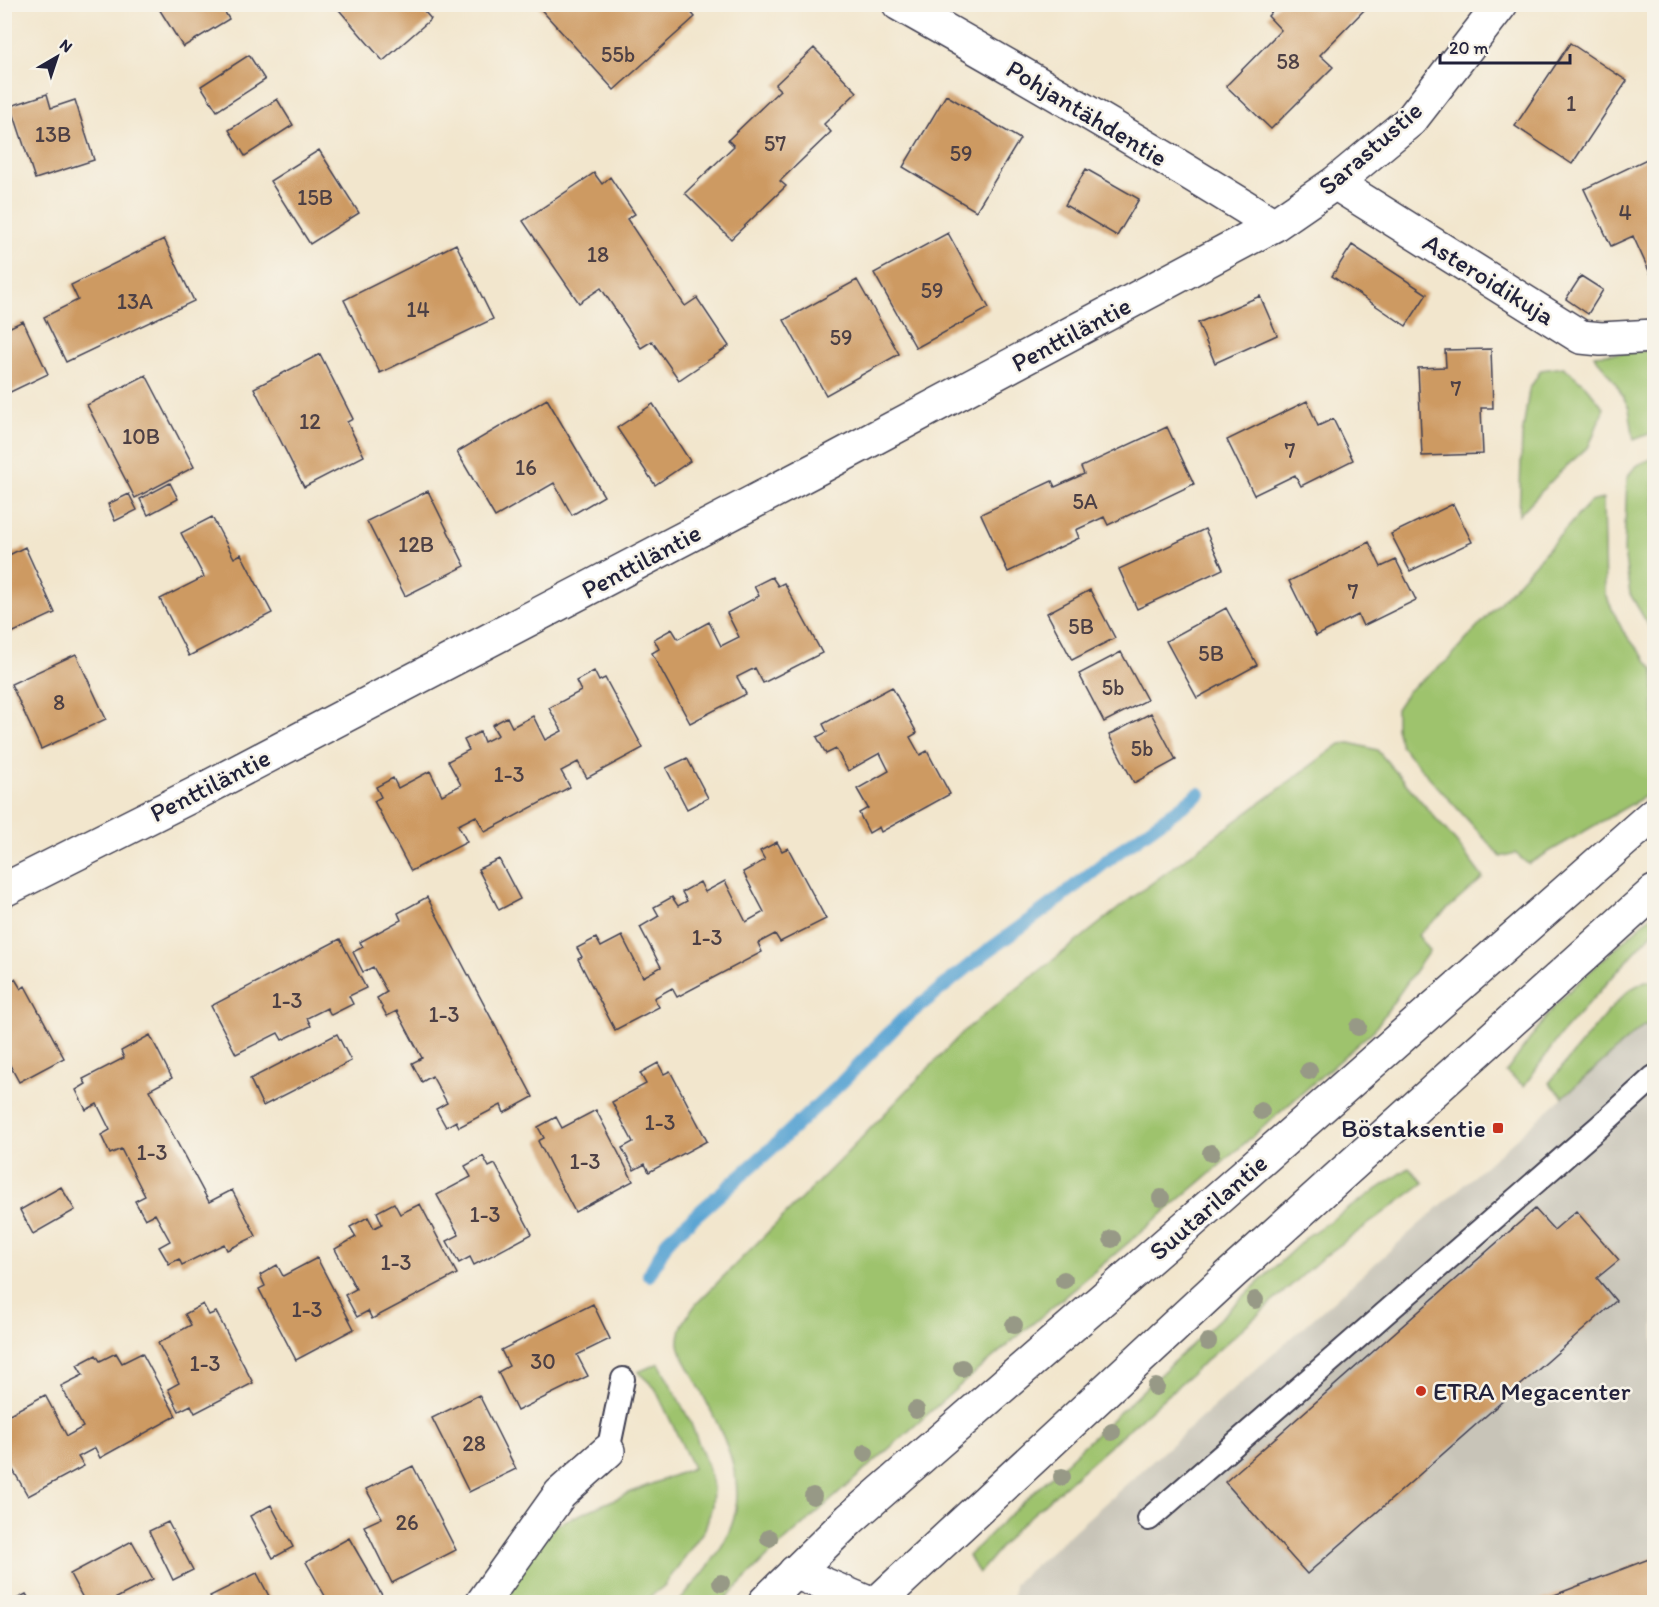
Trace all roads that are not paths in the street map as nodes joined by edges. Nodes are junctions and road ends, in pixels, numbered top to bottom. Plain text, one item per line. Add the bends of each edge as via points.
1 (898, 4) edge
2 (1501, 4) edge
3 (1335, 183) junction
4 (1274, 225) junction
5 (1654, 336) edge
6 (1654, 814) edge
7 (4, 890) edge
8 (1654, 892) edge
9 (1654, 1077) edge
10 (623, 1378) dead end
11 (608, 1451) joint
12 (1149, 1519) dead end
13 (795, 1572) junction
14 (483, 1602) edge
15 (765, 1602) edge
16 (807, 1602) edge
17 (866, 1602) edge
18 (878, 1602) edge

1 - 4 street, Pohjantähdentie
2 - 3 street, Sarastustie via 1411,120
3 - 4 street, Sarastustie
3 - 5 street, Asteroidikuja via 1581,337
4 - 7 street, Penttiläntie via 824,465
6 - 13 street, Suutarilantie via 850,1519
8 - 18 street via 1230,1275
9 - 12 lane
10 - 11 lane
11 - 14 street via 561,1494
13 - 15 street, Suutarilantie
13 - 16 street
13 - 17 street

